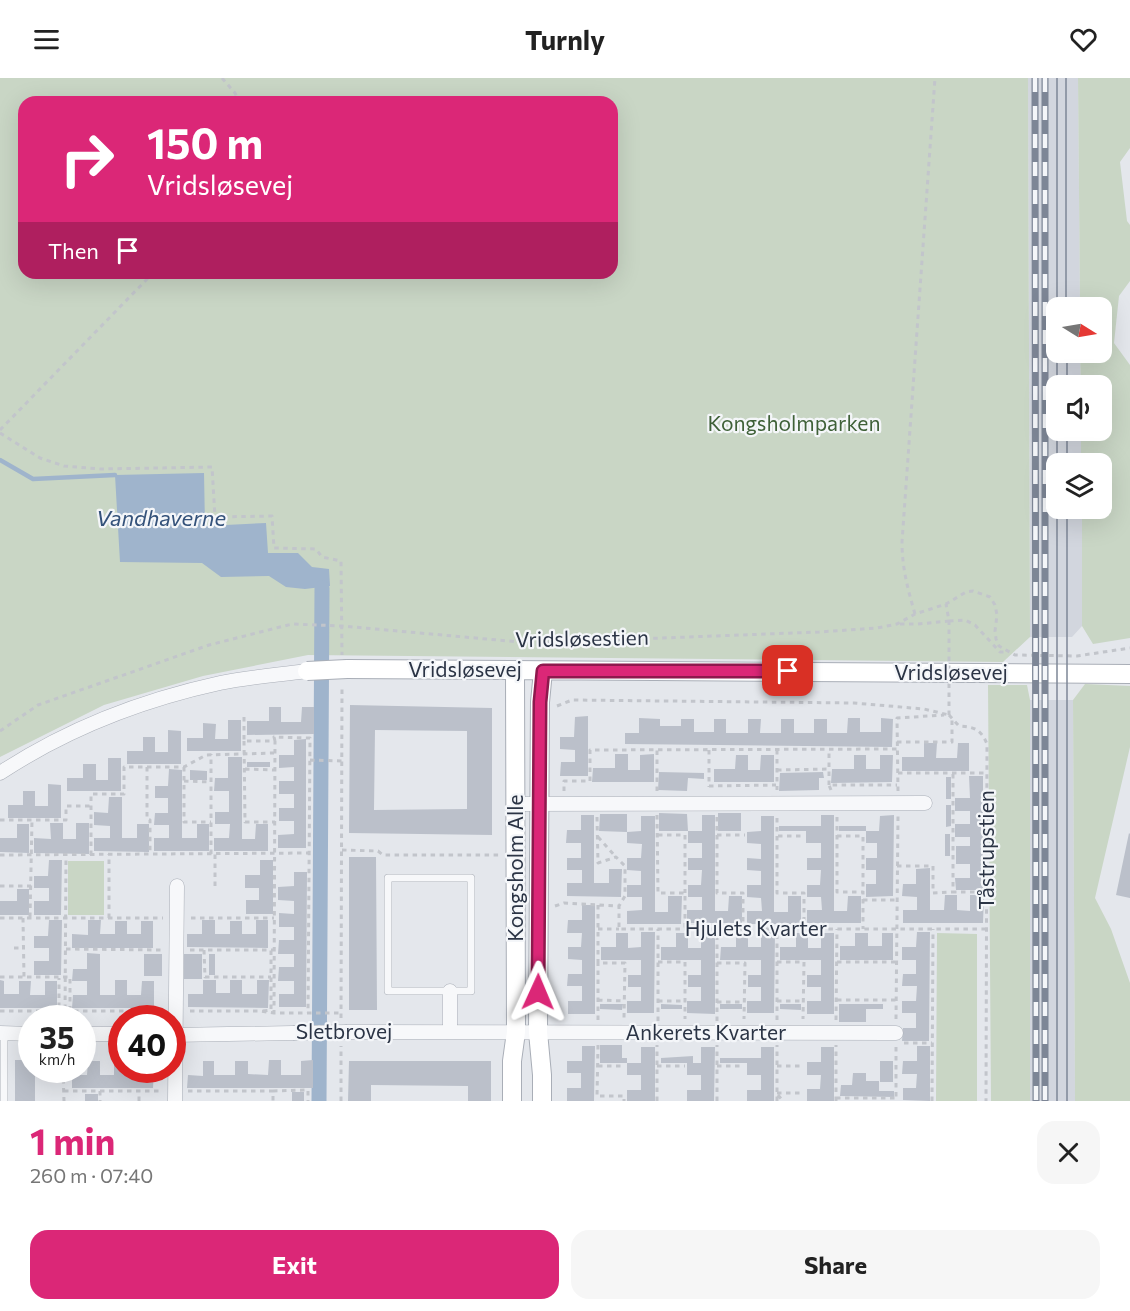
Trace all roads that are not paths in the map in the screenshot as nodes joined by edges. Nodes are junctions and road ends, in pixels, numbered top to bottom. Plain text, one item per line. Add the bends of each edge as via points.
1 (307, 671) joint
2 (515, 671) junction
3 (543, 671) junction
4 (1130, 674) edge
5 (0, 772) edge
6 (925, 803) dead end
7 (516, 804) junction
8 (539, 804) junction
9 (177, 886) dead end
10 (450, 991) junction
11 (175, 1005) edge
12 (450, 1031) junction
13 (516, 1032) junction
14 (538, 1032) junction
15 (2, 1033) edge
16 (896, 1033) road end
17 (18, 1034) edge
18 (186, 1035) edge
19 (175, 1083) edge
20 (4, 1101) edge
21 (175, 1101) edge
22 (512, 1101) edge
23 (542, 1101) edge

1 - 2 street, Vridsløsevej, bridge
1 - 5 street, Vridsløsevej via 220,683 150,701 82,727
2 - 3 street, Vridsløsevej
2 - 7 street, Kongsholm Alle
3 - 4 street, Vridsløsevej
3 - 8 street, Kongsholm Alle
6 - 8 street
7 - 8 street
7 - 13 street, Kongsholm Alle
8 - 14 street, Kongsholm Alle
9 - 11 street
10 - 10 lane via 388,991 388,878 471,878 471,991
10 - 12 street
12 - 13 street, Sletbrovej
12 - 18 street, Sletbrovej, bridge
13 - 14 street, Ankerets Kvarter
13 - 22 street, Kongsholm Alle
14 - 16 street, Ankerets Kvarter
14 - 23 street, Kongsholm Alle
15 - 17 street
15 - 20 lane
19 - 21 street

